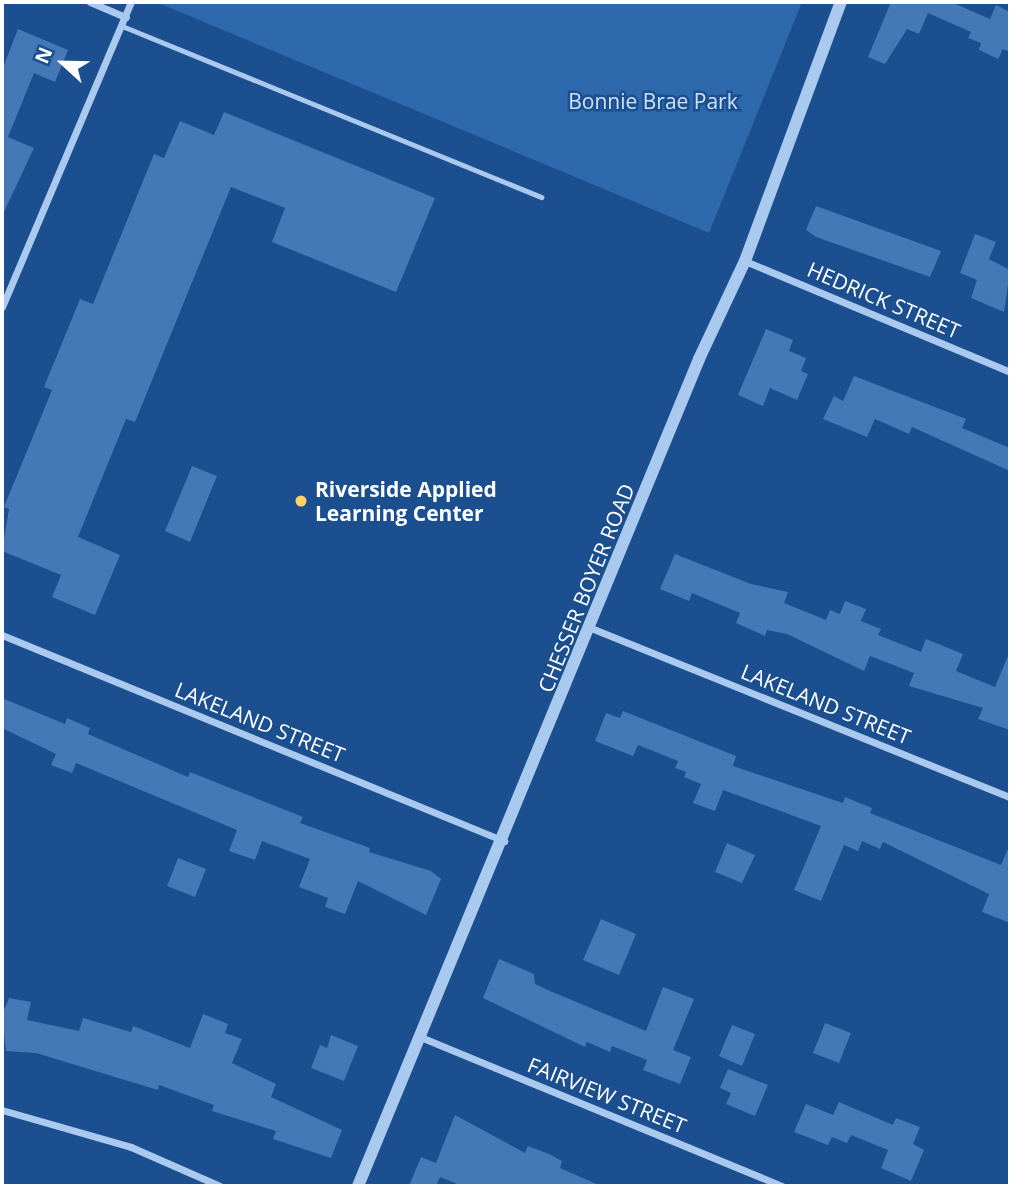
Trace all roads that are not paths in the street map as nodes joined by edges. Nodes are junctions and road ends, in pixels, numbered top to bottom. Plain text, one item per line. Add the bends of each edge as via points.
1 (90, 2) edge
2 (131, 2) edge
3 (841, 2) edge
4 (126, 17) junction
5 (122, 26) junction
6 (541, 197) dead end
7 (745, 261) junction
8 (2, 304) edge
9 (1010, 372) edge
10 (591, 628) junction
11 (2, 635) edge
12 (1010, 797) edge
13 (504, 841) junction
14 (418, 1036) junction
15 (2, 1110) edge
16 (220, 1186) edge
17 (358, 1186) edge
18 (782, 1186) edge

1 - 4 street
2 - 4 street
3 - 7 street, CHESSER BOYER ROAD
4 - 5 street
5 - 6 lane
5 - 8 street
7 - 9 street, HEDRICK STREET
7 - 10 street, CHESSER BOYER ROAD
10 - 12 street, LAKELAND STREET
10 - 13 street, CHESSER BOYER ROAD
11 - 13 street, LAKELAND STREET
13 - 14 street, CHESSER BOYER ROAD
14 - 17 street, CHESSER BOYER ROAD
14 - 18 street, FAIRVIEW STREET
15 - 16 street via 131,1147

